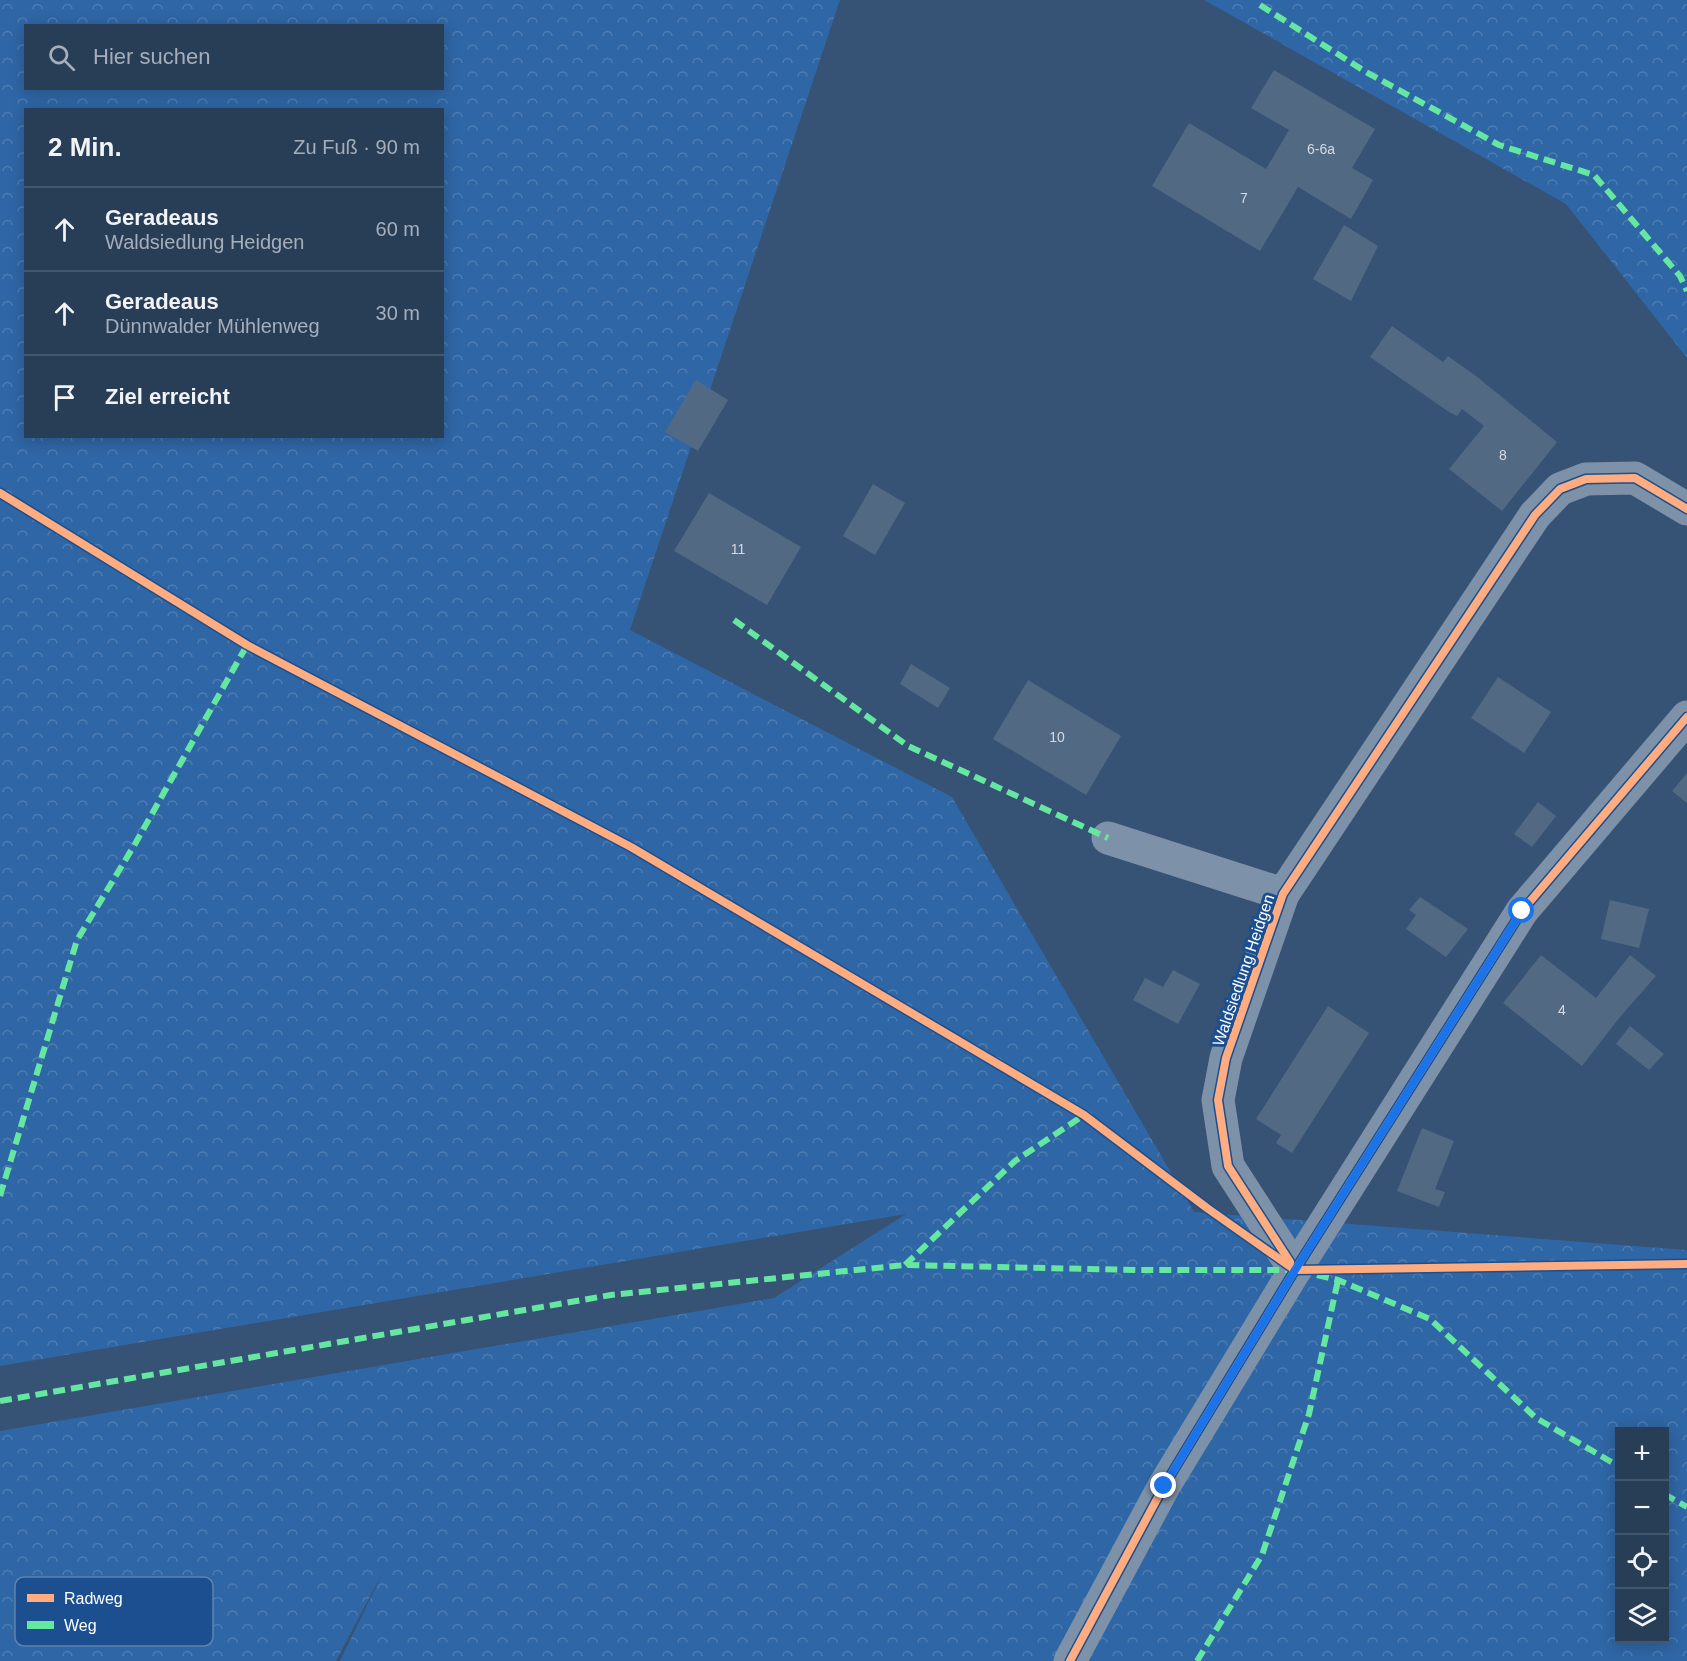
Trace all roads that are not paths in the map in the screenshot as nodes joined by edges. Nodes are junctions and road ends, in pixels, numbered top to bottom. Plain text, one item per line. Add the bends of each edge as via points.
1 (1687, 509) edge
2 (1687, 717) edge
3 (1108, 838) dead end
4 (1283, 894) junction
5 (1295, 1270) junction
6 (1070, 1661) edge

1 - 4 street, Waldsiedlung Heidgen via 1635,478 1586,479 1560,489 1535,515
2 - 5 street via 1522,911
3 - 4 street, Waldsiedlung Heidgen
4 - 5 street, Waldsiedlung Heidgen via 1226,1058 1218,1100 1228,1166
5 - 6 street via 1164,1486

